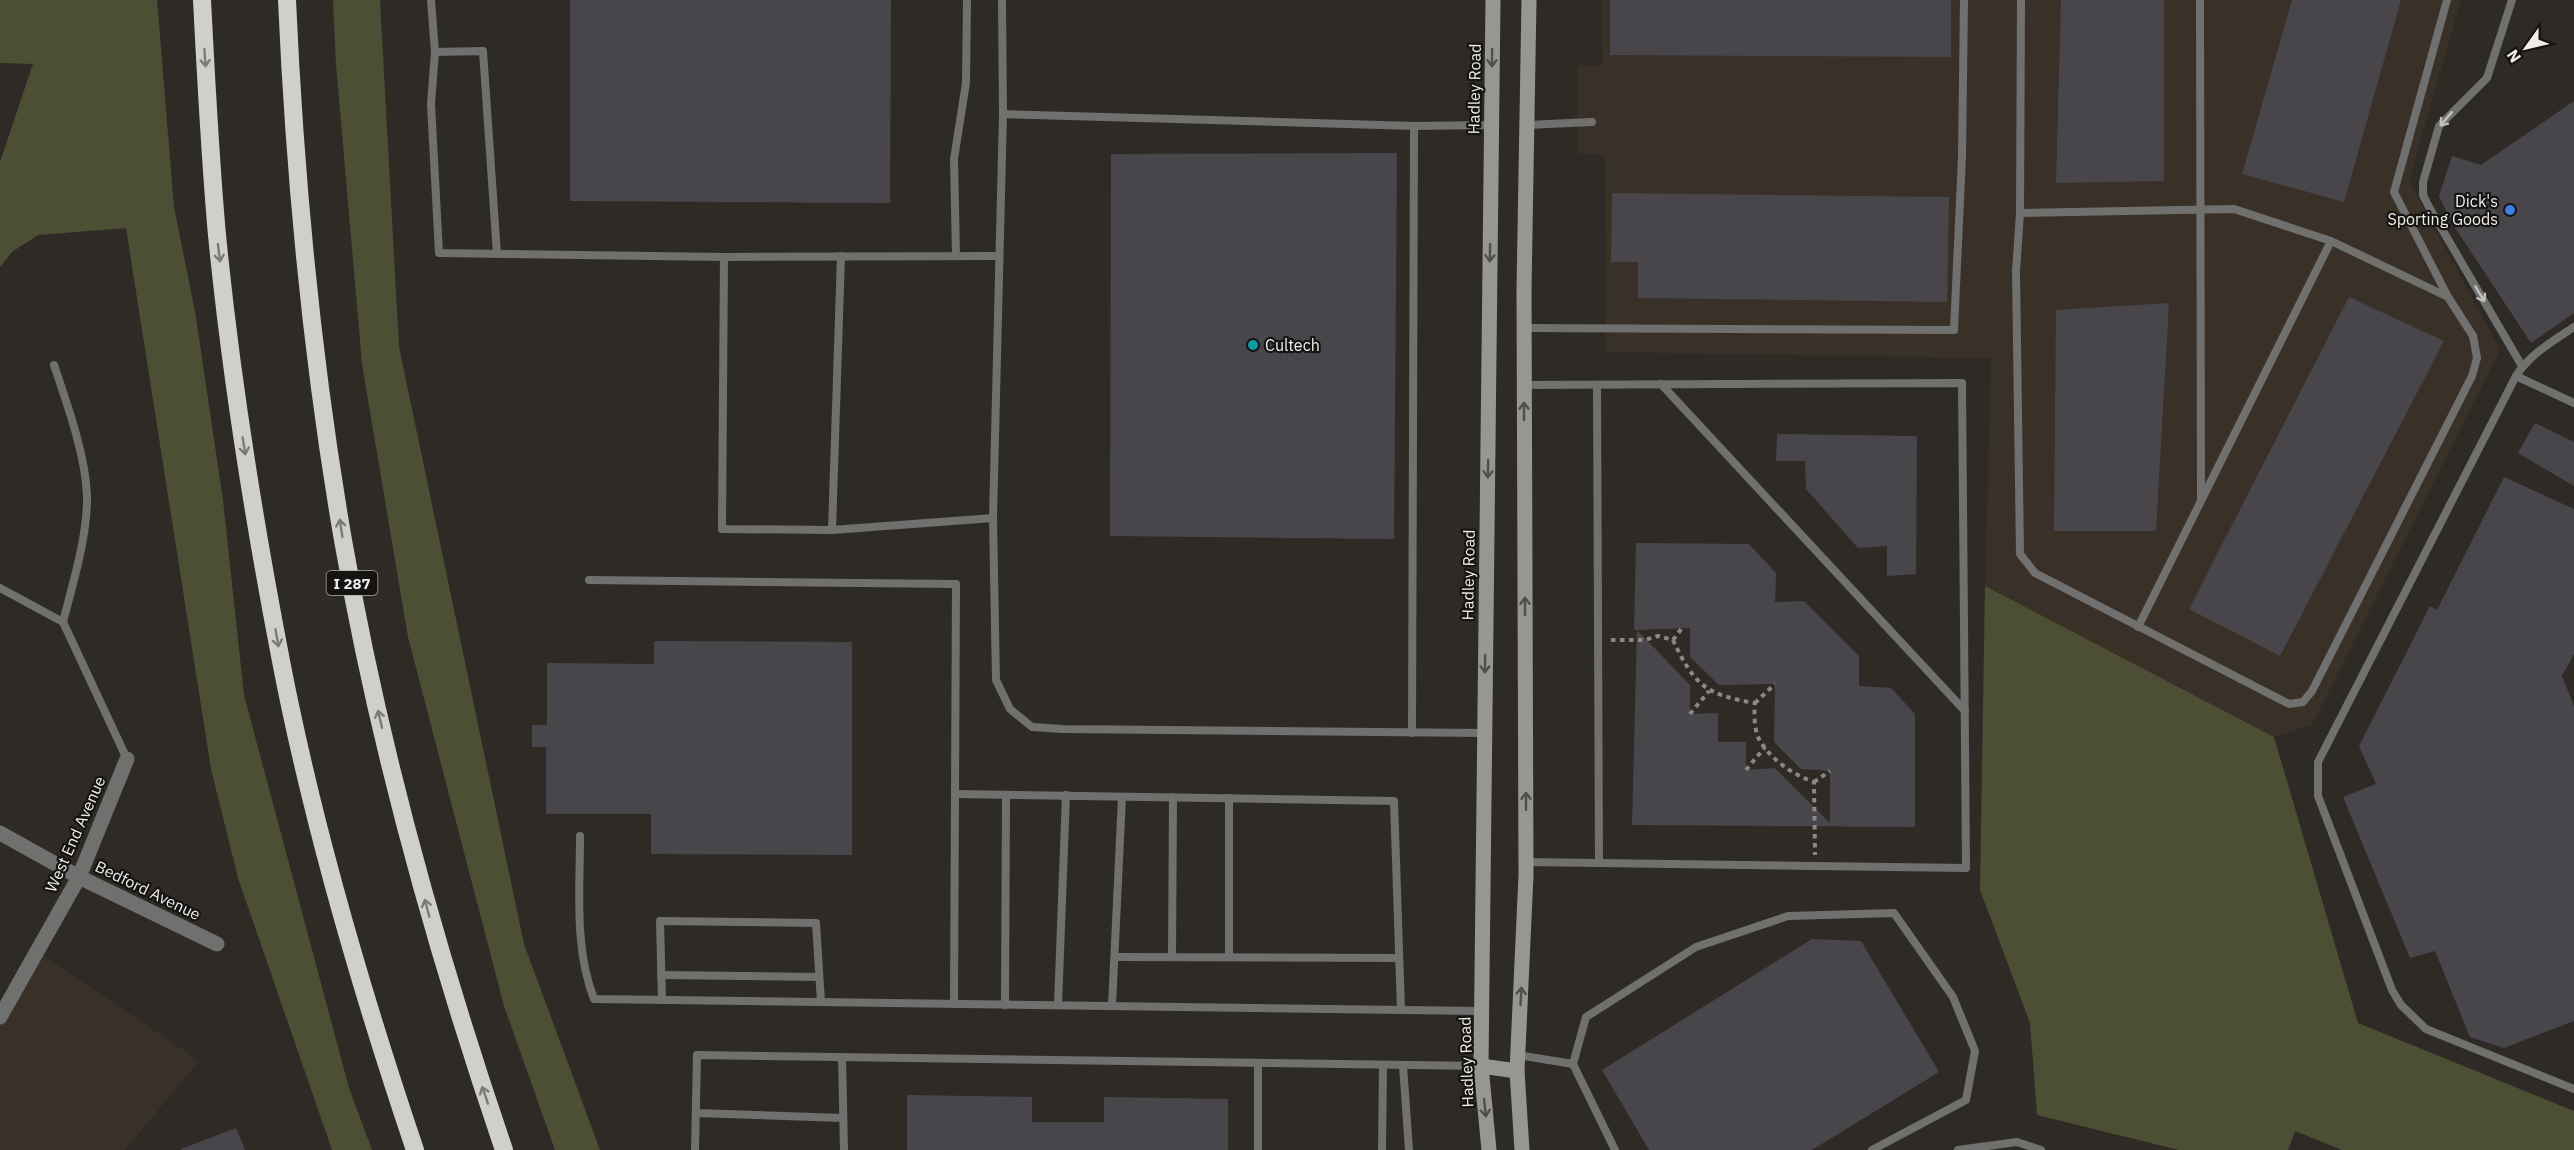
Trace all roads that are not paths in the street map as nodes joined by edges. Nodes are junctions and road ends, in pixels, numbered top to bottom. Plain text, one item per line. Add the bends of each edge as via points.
1 (202, 0) edge
2 (287, 0) edge
3 (431, 0) edge
4 (967, 0) edge
5 (1002, 0) edge
6 (1493, 0) edge
7 (1529, 0) edge
8 (1964, 0) edge
9 (2021, 0) edge
10 (2200, 0) edge
11 (2447, 0) edge
12 (2512, 0) edge
13 (435, 52) junction
14 (1003, 114) junction
15 (1592, 122) dead end
16 (1491, 125) junction
17 (1527, 125) junction
18 (1414, 126) junction
19 (2200, 210) junction
20 (2020, 213) junction
21 (2331, 241) junction
22 (497, 254) junction
23 (841, 256) junction
24 (956, 256) junction
25 (999, 256) junction
26 (724, 257) junction
27 (2448, 297) junction
28 (2574, 327) edge
29 (1524, 328) junction
30 (54, 365) dead end
31 (2522, 366) junction
32 (2516, 376) junction
33 (1661, 384) junction
34 (1524, 385) junction
35 (1598, 385) junction
36 (2574, 403) edge
37 (2201, 498) junction
38 (993, 518) junction
39 (832, 530) junction
40 (589, 580) dead end
41 (0, 588) edge
42 (63, 622) junction
43 (2138, 627) junction
44 (1965, 711) junction
45 (1412, 733) junction
46 (1484, 733) junction
47 (127, 759) joint
48 (955, 794) junction
49 (1006, 795) junction
50 (1066, 795) junction
51 (1122, 797) junction
52 (1173, 797) junction
53 (1229, 798) junction
54 (0, 833) edge
55 (580, 836) dead end
56 (1526, 862) junction
57 (1599, 863) junction
58 (79, 877) junction
59 (217, 944) dead end
60 (1115, 957) junction
61 (1172, 957) junction
62 (1229, 957) junction
63 (1399, 958) junction
64 (661, 975) junction
65 (819, 977) junction
66 (662, 1000) junction
67 (821, 1002) junction
68 (954, 1004) junction
69 (1005, 1005) junction
70 (1058, 1005) junction
71 (1112, 1006) junction
72 (1401, 1010) junction
73 (1481, 1011) junction
74 (0, 1017) edge
75 (1518, 1055) junction
76 (842, 1057) junction
77 (1258, 1063) junction
78 (1573, 1064) junction
79 (1383, 1065) junction
80 (1403, 1065) junction
81 (1481, 1066) junction
82 (1517, 1071) junction
83 (2574, 1089) edge
84 (696, 1113) junction
85 (843, 1118) junction
86 (415, 1150) edge
87 (504, 1150) edge
88 (695, 1150) edge
89 (844, 1150) edge
90 (1258, 1150) edge
91 (1382, 1150) edge
92 (1409, 1150) edge
93 (1489, 1150) edge
94 (1522, 1150) edge
95 (1615, 1150) edge
96 (1872, 1150) edge
97 (1958, 1150) edge
98 (2041, 1150) edge

1 -> 86 highway via 219,247 240,419 281,662 324,848 375,1030
87 -> 2 highway, I 287 via 437,945 402,814 343,541 300,208
3 - 13 lane
4 - 24 lane via 966,83 954,159
5 - 14 lane
6 -> 16 main road, Hadley Road
7 - 17 main road
8 - 29 lane via 1954,330
9 - 20 lane
10 - 19 lane
11 - 27 lane via 2394,192
12 -> 31 lane via 2487,78 2439,126 2423,195
13 - 22 lane via 483,51
13 - 22 lane via 431,104 439,254
14 - 18 lane
14 - 25 lane
15 - 17 lane
16 - 18 lane
16 -> 46 main road, Hadley Road
17 - 29 main road
18 - 45 lane
19 - 20 lane
19 - 21 lane via 2234,209
19 - 37 lane
20 - 43 lane via 2016,271 2020,554 2035,573
21 - 27 lane
21 - 37 lane
22 - 26 lane
23 - 24 lane
23 - 26 lane
23 - 39 lane
24 - 25 lane
25 - 38 lane
26 - 39 lane via 722,529
27 - 43 lane via 2473,336 2477,358 2472,376 2303,702 2289,704
28 - 31 lane
29 - 34 main road
30 - 42 lane via 75,427 87,495 80,551
31 - 32 lane
32 - 36 lane
32 - 83 lane via 2318,762 2317,781 2322,807 2401,1005 2426,1029
33 - 35 lane
33 - 44 lane
33 - 44 lane via 1962,383
34 - 35 lane
56 -> 34 main road
35 - 57 lane
37 - 43 lane
38 - 39 lane
38 - 45 lane via 996,680 1010,709 1032,727
40 - 48 lane via 956,584
41 - 42 lane
42 - 47 lane
44 - 57 lane via 1966,868
45 - 46 lane
46 - 73 main road, Hadley Road
47 - 58 street, West End Avenue
48 - 49 lane
48 - 68 lane
49 - 50 lane
49 - 69 lane
50 - 51 lane
50 - 70 lane
51 - 52 lane
51 - 60 lane
52 - 53 lane
52 - 61 lane
53 - 62 lane
53 - 63 lane via 1394,801
54 - 58 street, Bedford Avenue
55 - 66 lane via 580,941 584,975 594,999
56 - 57 lane
75 -> 56 main road
58 - 59 street, Bedford Avenue
58 - 74 street, West End Avenue
60 - 61 lane
60 - 71 lane
61 - 62 lane
62 - 63 lane
63 - 72 lane
64 - 65 lane
64 - 65 lane via 660,921 794,922 816,923
64 - 66 lane
65 - 67 lane
66 - 67 lane
67 - 68 lane
68 - 69 lane
69 - 70 lane
70 - 71 lane
71 - 72 lane
72 - 73 lane
73 - 81 main road, Hadley Road
75 - 78 lane
75 - 82 main road
76 - 77 lane
76 - 84 lane via 697,1055
76 - 85 lane
77 - 79 lane
77 - 90 lane
78 - 95 lane
78 - 96 lane via 1586,1017 1696,947 1788,916 1893,913 1953,997 1975,1051 1966,1100
79 - 80 lane
79 - 91 lane
80 - 81 lane
80 - 92 lane
81 - 82 main road
81 -> 93 main road, Hadley Road
82 - 94 main road
84 - 85 lane
84 - 88 lane
85 - 89 lane
97 - 98 lane via 2017,1142

